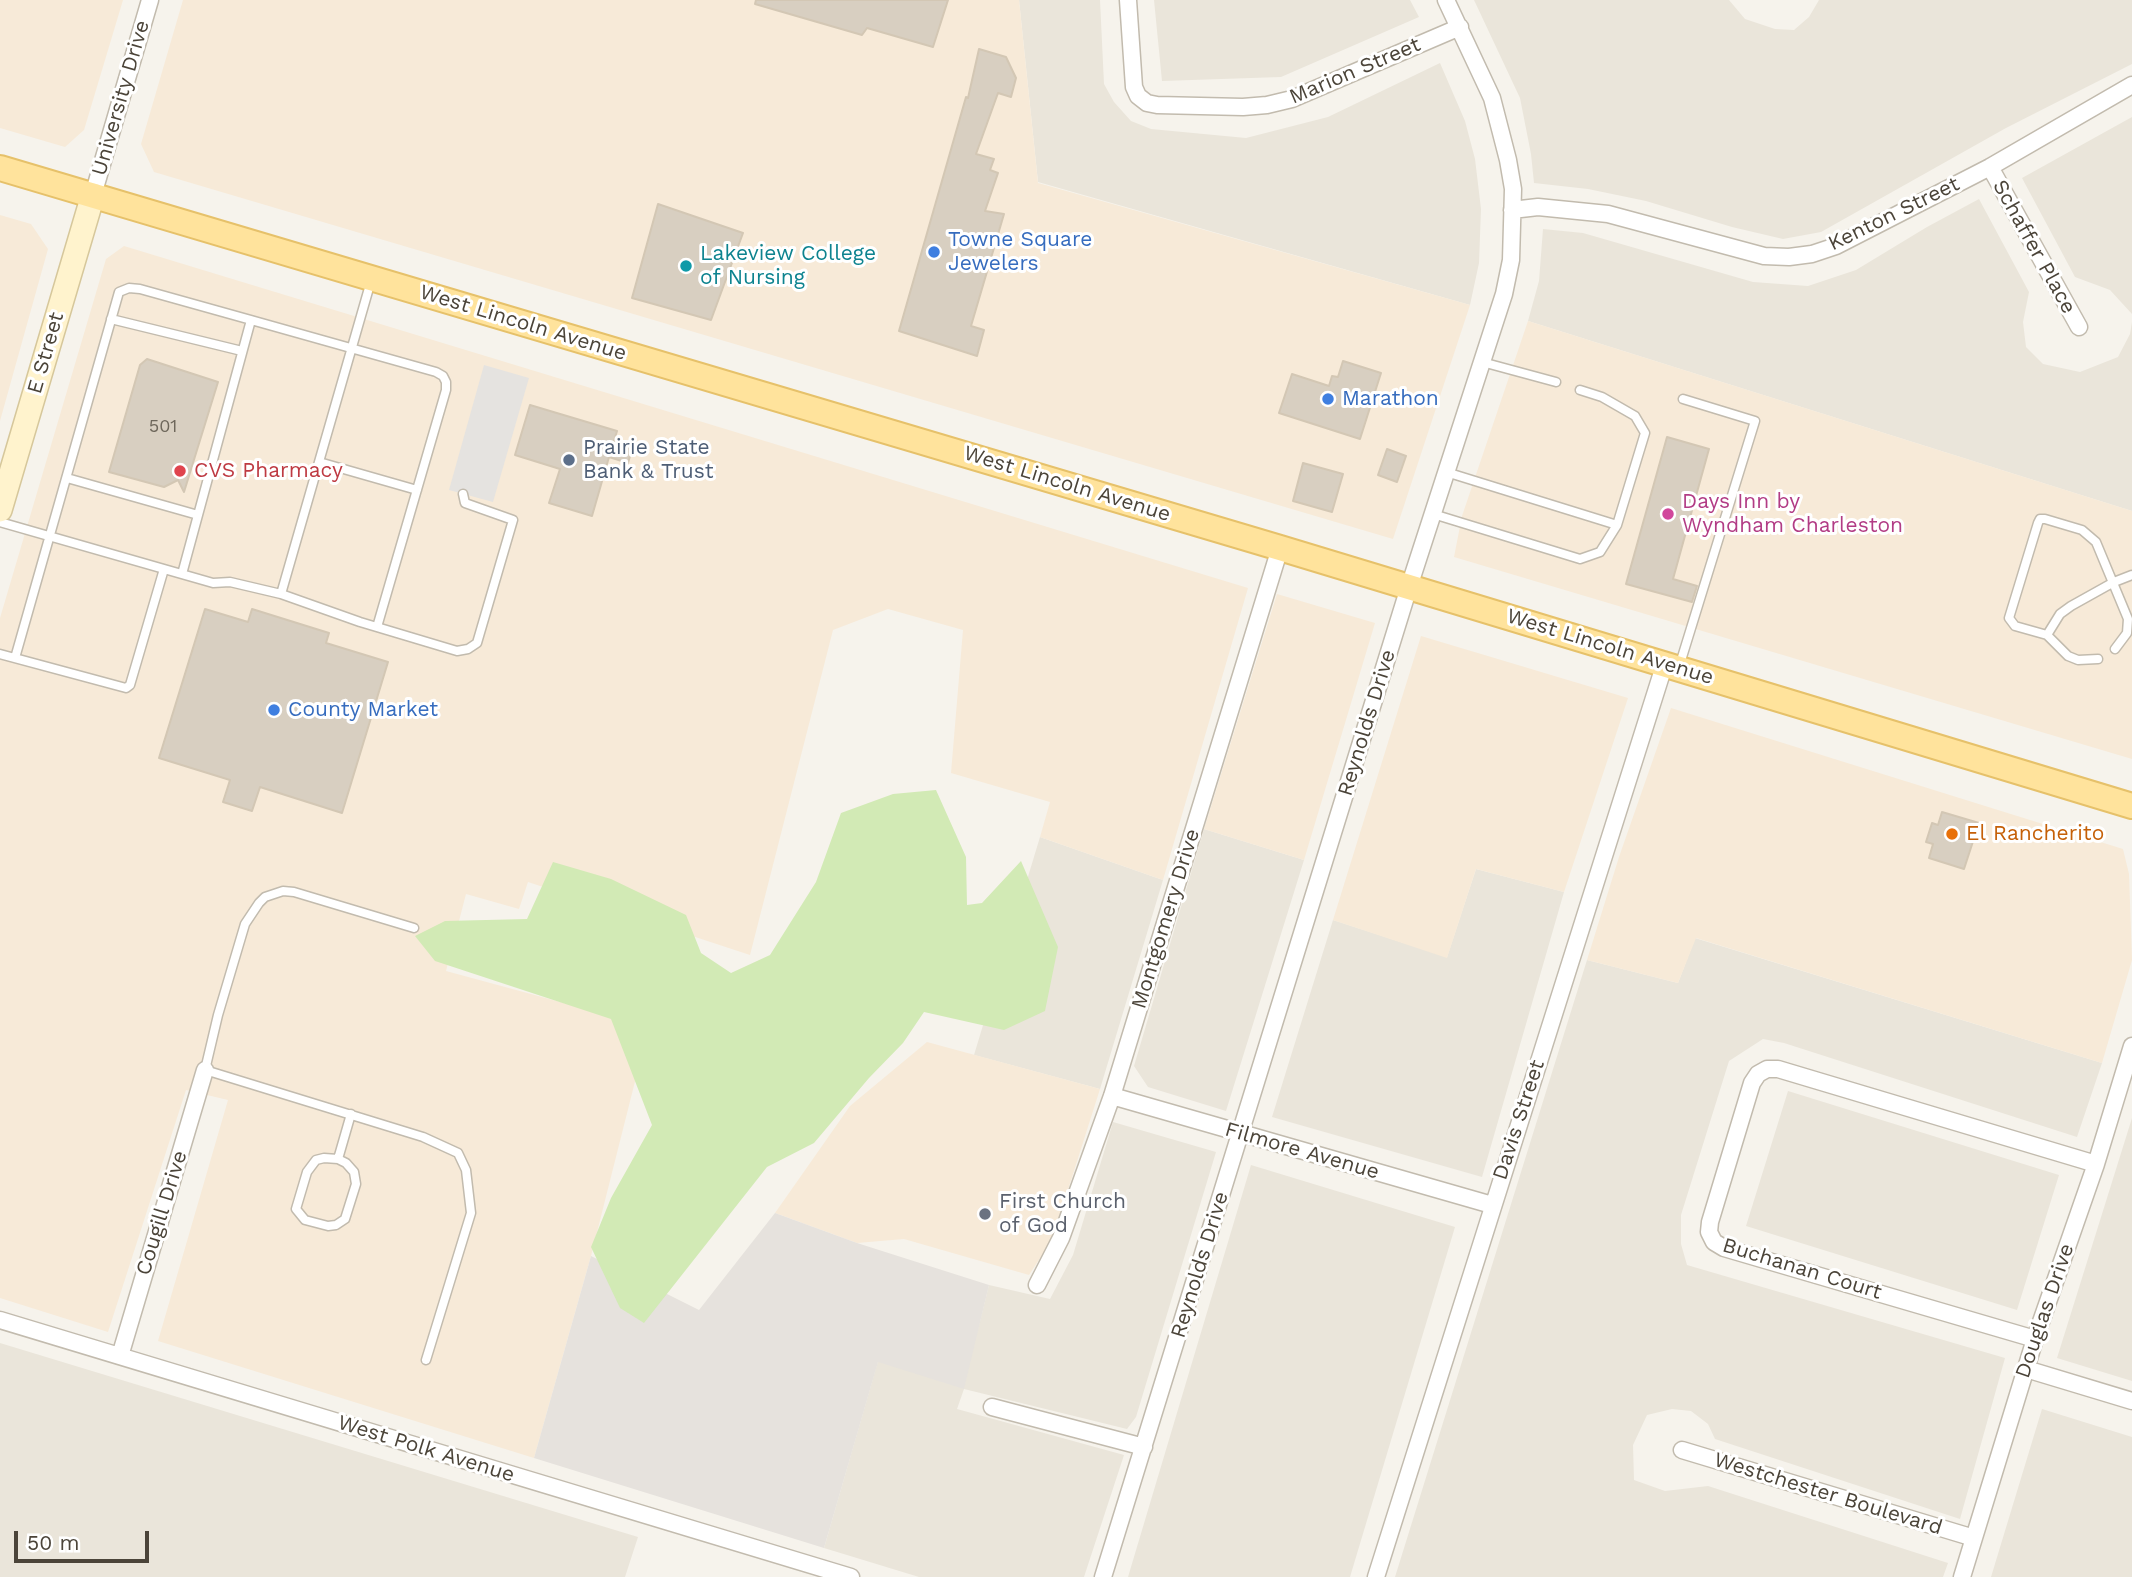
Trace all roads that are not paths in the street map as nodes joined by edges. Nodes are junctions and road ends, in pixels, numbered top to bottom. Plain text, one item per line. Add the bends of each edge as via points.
1 (150, 0) edge
2 (1128, 0) edge
3 (1446, 0) edge
4 (1460, 27) junction
5 (2132, 85) edge
6 (1990, 167) junction
7 (0, 168) edge
8 (93, 195) junction
9 (1512, 210) junction
10 (372, 278) junction
11 (111, 319) junction
12 (251, 320) junction
13 (2079, 327) dead end
14 (352, 348) junction
15 (242, 351) junction
16 (1482, 362) junction
17 (1556, 382) dead end
18 (1580, 390) dead end
19 (1683, 399) dead end
20 (319, 462) junction
21 (1446, 472) junction
22 (67, 478) junction
23 (417, 490) junction
24 (463, 494) dead end
25 (0, 510) edge
26 (1433, 514) junction
27 (198, 515) junction
28 (0, 522) edge
29 (1617, 525) junction
30 (50, 537) junction
31 (1280, 548) junction
32 (164, 569) junction
33 (182, 574) junction
34 (2132, 575) edge
35 (2113, 582) junction
36 (1409, 587) junction
37 (281, 594) junction
38 (377, 627) junction
39 (2047, 635) junction
40 (2115, 649) dead end
41 (0, 654) edge
42 (15, 658) junction
43 (2098, 659) dead end
44 (1672, 665) junction
45 (2132, 806) edge
46 (414, 928) dead end
47 (2132, 1046) edge
48 (205, 1070) junction
49 (1112, 1097) junction
50 (351, 1114) junction
51 (1241, 1134) junction
52 (338, 1159) junction
53 (2095, 1164) junction
54 (1492, 1205) junction
55 (1037, 1285) dead end
56 (0, 1320) edge
57 (2035, 1339) junction
58 (120, 1356) junction
59 (426, 1360) dead end
60 (2026, 1368) junction
61 (2132, 1401) edge
62 (992, 1407) dead end
63 (1143, 1447) junction
64 (1682, 1450) dead end
65 (1974, 1538) junction
66 (821, 1573) edge
67 (851, 1577) edge
68 (1103, 1577) edge
69 (1376, 1577) edge
70 (1962, 1577) edge

1 - 8 street, University Drive
2 - 4 street, Marion Street via 1134,87 1138,96 1157,105 1243,107 1292,99
3 - 4 street, Reynolds Drive
4 - 9 street, Reynolds Drive via 1495,107 1510,169
5 - 6 street, Kenton Street
6 - 9 street, Kenton Street via 1836,246 1789,257 1741,251 1608,214 1538,207
6 - 13 street, Schaffer Place
7 - 8 main road, West Lincoln Avenue
8 - 10 main road, West Lincoln Avenue
8 - 25 street, E Street
9 - 16 street, Reynolds Drive via 1511,260
10 - 14 lane
10 - 31 main road, West Lincoln Avenue
11 - 12 lane via 119,292 129,288
11 - 15 lane
11 - 22 lane
12 - 14 lane
12 - 15 lane
14 - 20 lane
14 - 23 lane via 436,372 446,382
15 - 27 lane
16 - 17 lane
16 - 21 street, Reynolds Drive
18 - 29 lane via 1635,416 1646,433
19 - 44 lane via 1755,421
20 - 23 lane
20 - 37 lane
21 - 26 street, Reynolds Drive
21 - 29 lane
22 - 27 lane
22 - 30 lane
23 - 38 lane
24 - 38 lane via 465,503 513,520 477,643 457,651
26 - 29 lane via 1580,559 1600,552
26 - 36 street, Reynolds Drive
27 - 33 lane
28 - 30 lane
30 - 32 lane
30 - 42 lane
31 - 36 main road, West Lincoln Avenue
31 - 49 street, Montgomery Drive
32 - 33 lane
32 - 42 lane via 130,685 120,688
33 - 37 lane
34 - 35 lane
35 - 39 lane via 2060,614
35 - 39 lane via 2090,535 2040,520 2009,618 2015,626
35 - 40 lane via 2128,626
36 - 44 main road, West Lincoln Avenue
36 - 51 street, Reynolds Drive
37 - 38 lane
39 - 43 lane via 2068,656
41 - 42 lane
44 - 45 main road, West Lincoln Avenue
44 - 54 street, Davis Street
46 - 48 lane via 294,892 265,897 245,924
47 - 53 street, Douglas Drive
48 - 50 lane
48 - 58 street, Cougill Drive
49 - 51 street, Filmore Avenue
49 - 55 street, Montgomery Drive via 1061,1238
50 - 52 lane
50 - 59 lane via 447,1147 457,1153 467,1170 471,1213
51 - 54 street, Filmore Avenue
51 - 63 street, Reynolds Drive
52 - 52 lane via 354,1172 356,1184 345,1219 328,1226 305,1220 296,1209 307,1172 316,1160
53 - 57 street, Douglas Drive
53 - 57 street, Buchanan Court via 1778,1069 1767,1069 1752,1083 1710,1222 1714,1241 1724,1248
54 - 69 street, Davis Street
56 - 58 street, West Polk Avenue
57 - 60 street, Douglas Drive
58 - 66 street, West Polk Avenue
60 - 61 street
60 - 65 street, Douglas Drive
62 - 63 street
63 - 68 street, Reynolds Drive
64 - 65 street, Westchester Boulevard
65 - 70 street, Douglas Drive
66 - 67 street, West Polk Avenue

